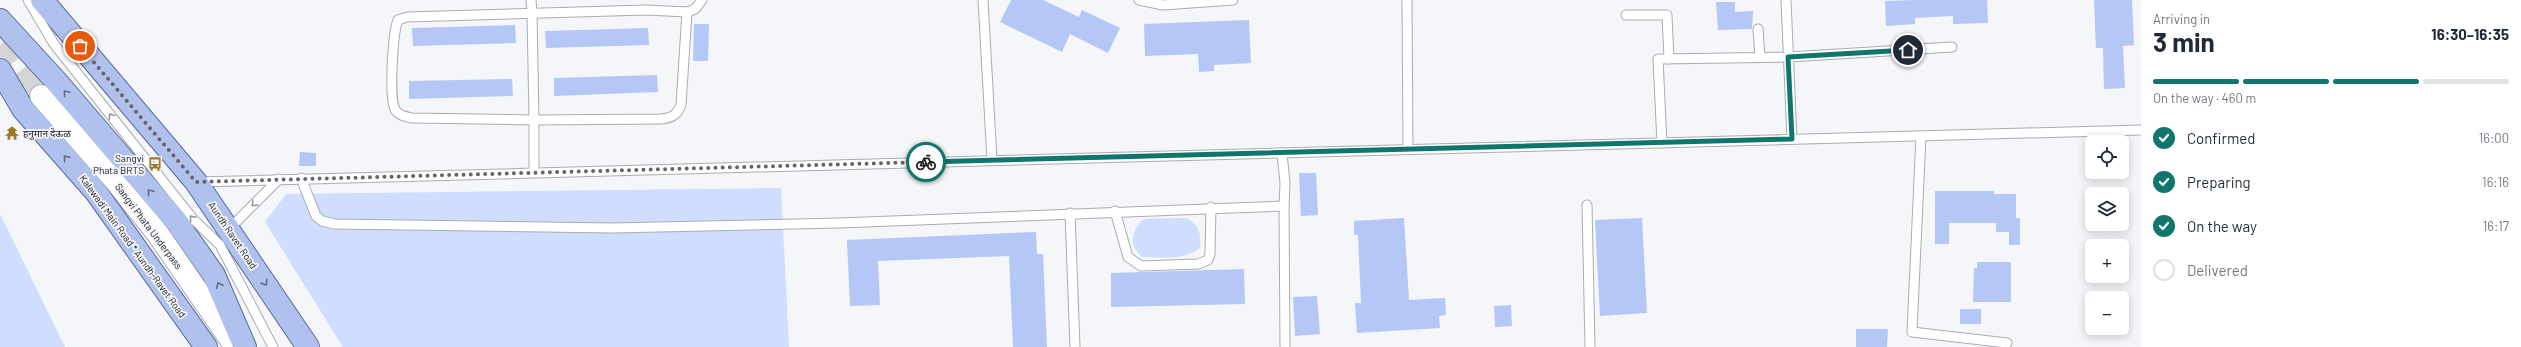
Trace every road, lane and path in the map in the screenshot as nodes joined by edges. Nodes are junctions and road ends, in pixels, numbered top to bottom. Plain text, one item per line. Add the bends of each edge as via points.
1 (42, 0) edge
2 (531, 0) edge
3 (702, 0) edge
4 (983, 0) edge
5 (1139, 0) edge
6 (1233, 0) edge
7 (1407, 0) edge
8 (1786, 0) edge
9 (687, 12) junction
10 (532, 14) junction
11 (1626, 15) dead end
12 (0, 20) edge
13 (1758, 28) dead end
14 (1952, 47) dead end
15 (1760, 57) junction
16 (1788, 57) junction
17 (1670, 59) junction
18 (0, 70) edge
19 (41, 96) tunnel mouth
20 (534, 120) junction
21 (2141, 130) edge
22 (1921, 136) junction
23 (1792, 139) junction
24 (1662, 143) junction
25 (1408, 149) junction
26 (1282, 153) junction
27 (992, 160) junction
28 (534, 172) junction
29 (301, 178) junction
30 (279, 179) junction
31 (196, 182) junction
32 (1587, 205) dead end
33 (1284, 206) junction
34 (1211, 207) junction
35 (1115, 211) junction
36 (1070, 213) junction
37 (224, 237) junction
38 (207, 305) junction
39 (2007, 343) dead end
40 (206, 347) edge
41 (221, 347) edge
42 (236, 347) edge
43 (245, 347) edge
44 (273, 347) edge
45 (308, 347) edge
46 (1075, 347) edge
47 (1285, 347) edge
48 (1590, 347) edge

1 - 31 main road, Aundh Ravet Road
2 - 10 lane
3 - 9 lane via 695,9
4 - 27 lane
5 - 6 lane via 1163,5
7 - 25 lane
8 - 16 lane
9 - 10 lane via 646,10
9 - 20 lane via 682,105 678,113 671,118
10 - 20 lane
10 - 20 lane via 407,17 398,20 394,34 393,98 395,110 402,116 412,118
11 - 17 lane via 1667,15
43 -> 12 main road via 214,275 176,222 56,81
13 - 15 lane
14 - 16 lane
15 - 16 lane
15 - 17 lane
16 - 23 lane
17 - 24 lane via 1658,59
40 -> 18 main road, Kalewadi Main Road * Aundh-Ravet Road via 96,192 23,109
19 - 38 main road, Sangvi Phata Underpass via 114,179 158,234
20 - 28 lane
21 - 22 lane
22 - 23 lane
22 - 39 lane via 1912,332
23 - 24 lane
24 - 25 lane
25 - 26 lane
26 - 27 lane
26 - 33 lane
27 - 28 lane
28 - 29 lane
29 - 30 lane
29 - 36 lane via 316,216 322,221 335,224 612,228 839,223
30 - 31 lane
30 -> 37 lane
31 - 37 main road, Aundh Ravet Road
32 - 48 lane
33 - 34 lane
33 - 47 lane
34 - 35 lane
34 - 35 lane via 1210,254 1208,260 1198,264 1141,266 1128,257
35 - 36 lane
36 - 46 lane
37 -> 37 lane via 193,219 59,50 28,0 57,26 174,162 220,223
37 - 44 lane
37 -> 45 main road, Aundh Ravet Road
38 - 41 main road, Sangvi Phata Underpass
38 - 42 main road, Sangvi Phata Underpass

